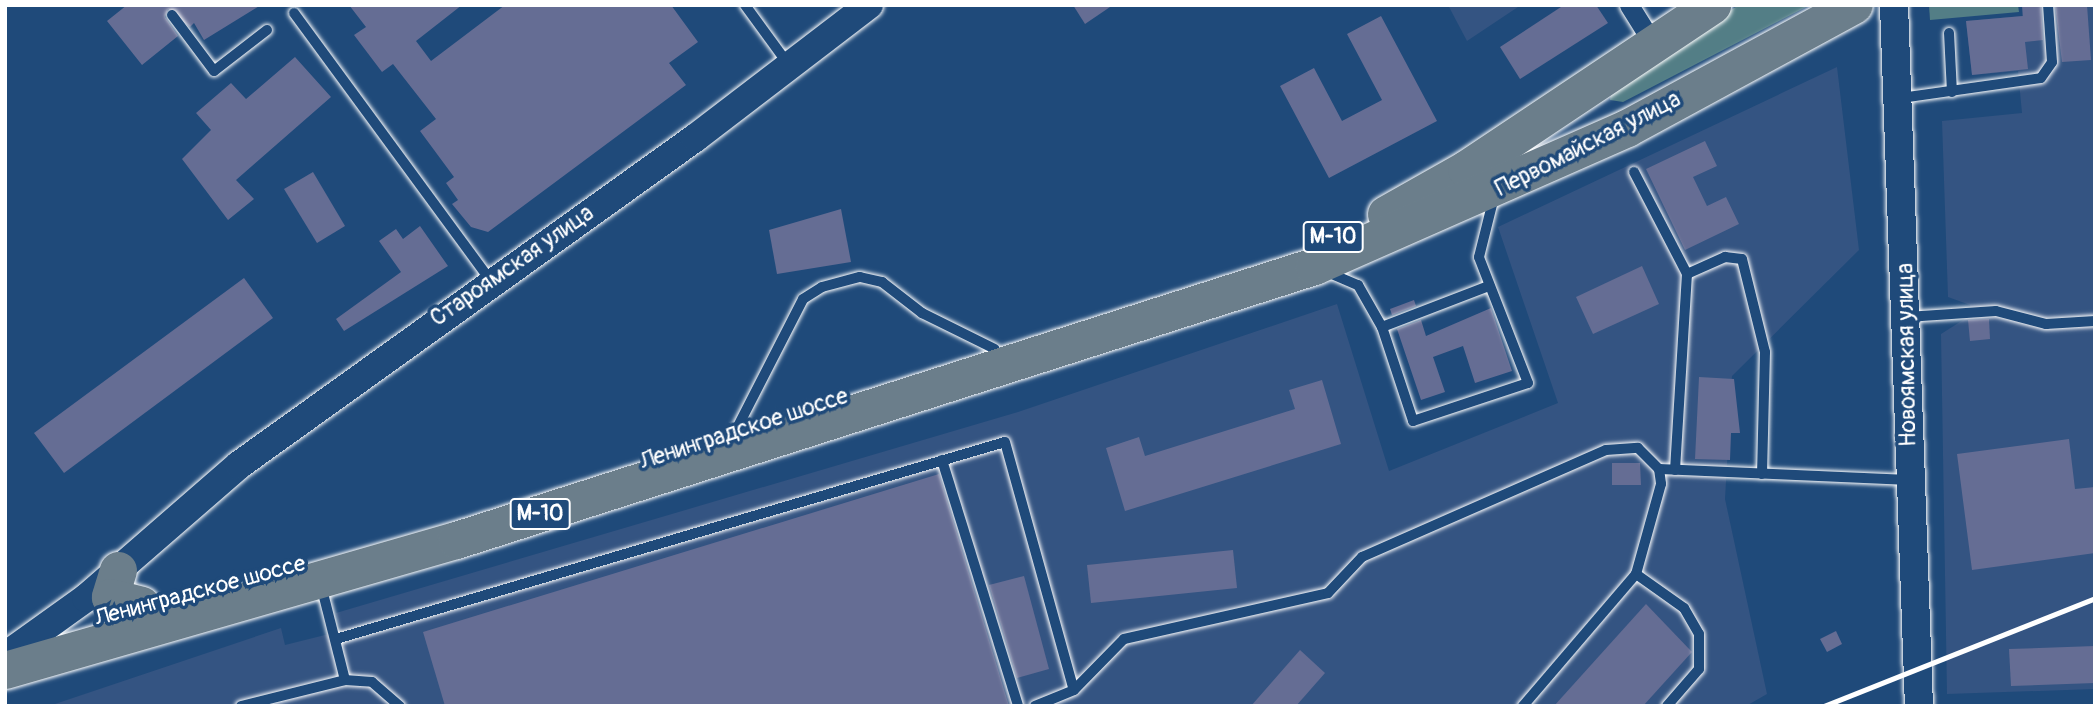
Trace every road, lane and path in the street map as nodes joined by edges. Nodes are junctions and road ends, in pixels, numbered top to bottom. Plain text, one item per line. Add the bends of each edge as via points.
1 (745, 5) edge
2 (869, 5) edge
3 (1629, 5) edge
4 (1712, 5) edge
5 (1854, 5) edge
6 (1894, 5) edge
7 (2048, 5) edge
8 (294, 13) dead end
9 (172, 15) dead end
10 (267, 30) dead end
11 (1949, 33) dead end
12 (1652, 42) junction
13 (789, 64) junction
14 (1600, 77) junction
15 (1952, 92) junction
16 (1901, 98) junction
17 (1627, 128) junction
18 (1466, 169) joint
19 (1634, 172) dead end
20 (1496, 190) junction
21 (1314, 266) junction
22 (1687, 274) junction
23 (490, 280) junction
24 (1489, 286) junction
25 (1906, 317) junction
26 (2095, 321) edge
27 (1382, 327) junction
28 (995, 349) junction
29 (735, 432) junction
30 (942, 460) junction
31 (1659, 469) junction
32 (1675, 471) junction
33 (1762, 474) junction
34 (1910, 480) junction
35 (158, 532) junction
36 (117, 570) junction
37 (1636, 573) junction
38 (320, 581) junction
39 (141, 605) junction
40 (336, 639) junction
41 (11, 645) edge
42 (5, 670) edge
43 (345, 680) junction
44 (1074, 690) junction
45 (241, 706) edge
46 (400, 706) edge
47 (1018, 706) edge
48 (1035, 706) edge
49 (1523, 706) edge
50 (1667, 706) edge
51 (1919, 706) edge

1 - 13 lane
2 - 13 street, Староямская улица
3 - 12 street
4 - 12 highway, Первомайская улица / М-10
5 - 17 highway, Первомайская улица / М-10
6 - 16 street, Новоямская улица
7 - 15 lane via 2052,61 2047,73 2035,82
8 - 23 lane
9 - 10 lane via 214,71
11 - 15 lane
12 - 14 highway, Первомайская улица / М-10
13 - 23 street, Староямская улица via 695,138
14 - 17 highway via 1578,111 1580,121 1597,131
14 - 18 highway, Первомайская улица / М-10
15 - 16 lane
16 - 25 street, Новоямская улица
17 - 20 highway, Первомайская улица / М-10
18 - 28 highway, Ленинградское шоссе / М-10 via 1394,211 1309,247
19 - 22 lane
20 - 21 highway, Первомайская улица / М-10
20 - 24 lane via 1479,257
21 - 27 lane via 1358,285
21 - 38 highway, Ленинградское шоссе / М-10
22 - 32 lane
22 - 33 lane via 1725,257 1742,259 1765,352
23 - 35 street, Староямская улица
24 - 27 lane
24 - 27 lane via 1528,383 1413,421
25 - 26 lane via 1996,311 2046,324
25 - 34 street, Новоямская улица
28 - 29 highway, Ленинградское шоссе / М-10
28 - 29 lane via 922,313 882,282 860,277 822,287 803,299
29 - 39 highway, Ленинградское шоссе / М-10 via 351,551
30 - 40 lane
30 - 44 lane via 1005,442
30 - 47 lane
31 - 32 lane
31 - 37 lane via 1661,484
31 - 44 lane via 1638,448 1606,450 1362,557 1328,593 1124,639
32 - 33 lane
33 - 34 lane
34 - 51 street, Новоямская улица
35 - 36 street, Староямская улица
35 - 41 street, Староямская улица
36 - 39 highway via 110,597
36 - 41 street, Староямская улица
37 - 49 lane
37 - 50 lane via 1684,608 1699,634 1699,669
38 - 40 lane
38 - 42 highway, Ленинградское шоссе / М-10
39 - 41 highway, Ленинградское шоссе / М-10
40 - 43 lane
43 - 45 lane
43 - 46 lane via 372,682
44 - 48 lane

